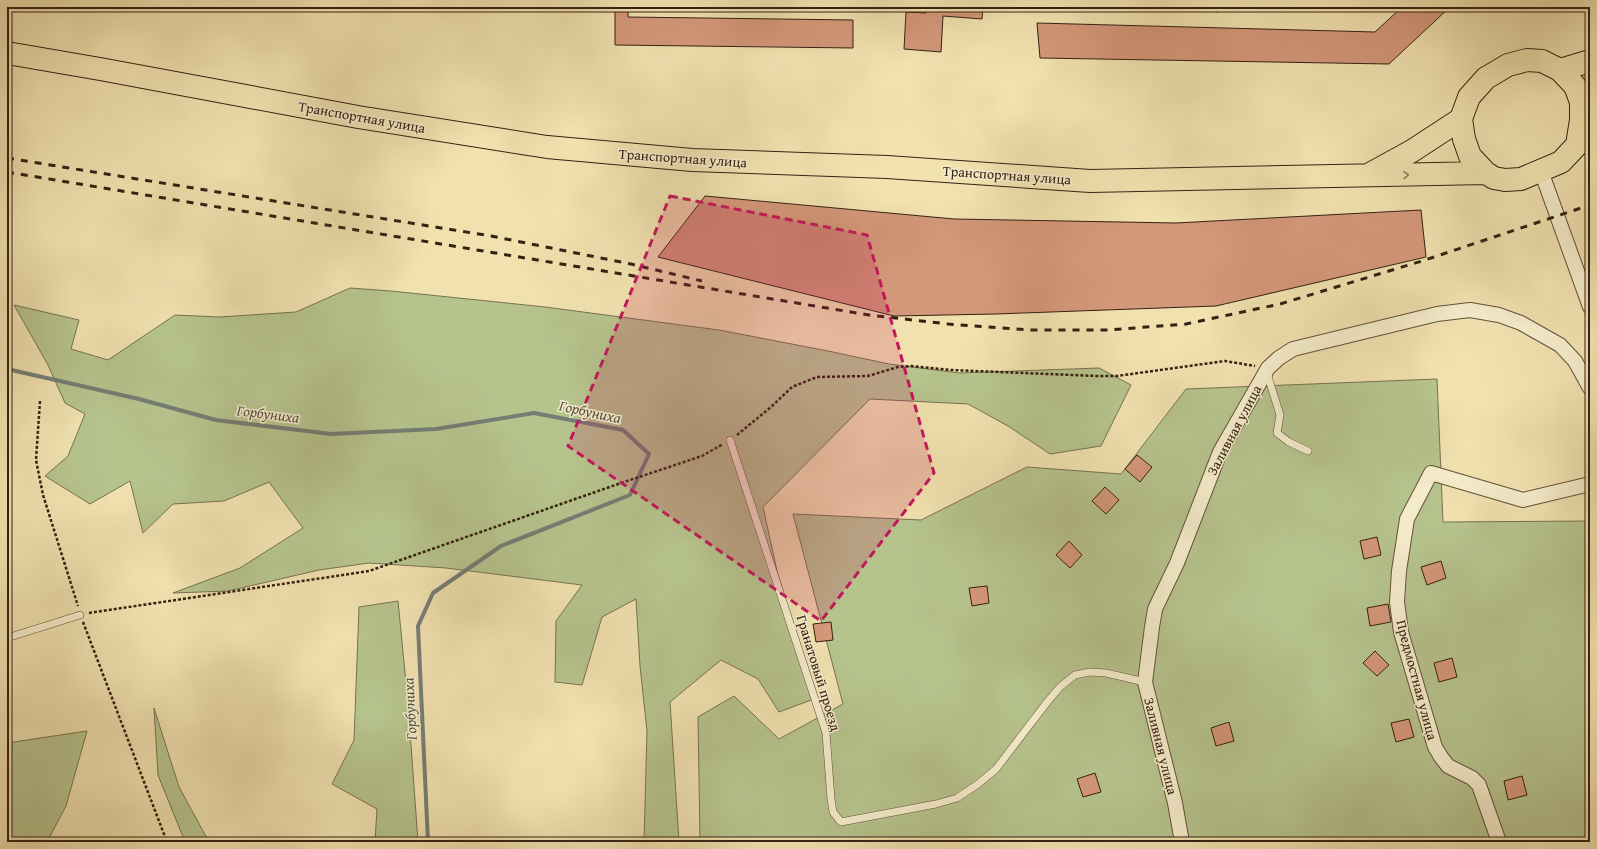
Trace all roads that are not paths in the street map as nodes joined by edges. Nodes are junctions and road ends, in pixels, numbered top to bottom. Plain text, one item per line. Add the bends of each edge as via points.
1 (7, 53) edge
2 (1590, 61) edge
3 (1560, 70) junction
4 (1461, 119) junction
5 (1590, 127) edge
6 (1577, 145) junction
7 (1541, 171) junction
8 (1486, 173) junction
9 (1368, 176) junction
10 (1590, 307) edge
11 (1267, 370) junction
12 (1590, 388) edge
13 (730, 440) road end
14 (1308, 451) dead end
15 (1590, 484) edge
16 (80, 615) road end
17 (7, 638) edge
18 (1145, 682) junction
19 (1182, 842) edge
20 (1499, 842) edge

1 - 9 main road, Транспортная улица via 358,117 531,144 692,160 887,166 1090,181
2 - 3 main road
3 - 4 main road via 1542,61 1527,60 1508,65 1486,78 1469,97
3 - 6 main road via 1575,86 1581,102
4 - 8 main road via 1466,149
4 - 9 main road
5 - 6 main road
6 - 7 main road via 1561,162
7 - 8 main road via 1521,179 1505,180
7 - 10 street
9 -> 8 main road, Транспортная улица
11 - 12 street, Заливная улица via 1279,358 1294,349 1438,314 1470,310 1499,315 1521,323 1560,345 1575,361
11 - 14 lane via 1280,415 1277,433
11 - 18 street, Заливная улица via 1220,452 1156,609
13 - 18 lane, Гранатовый проезд via 826,733 833,812 841,822 957,798 996,769 1048,700 1075,675 1090,672 1106,673
15 - 20 street, Предмостная улица via 1523,500 1431,473 1407,519 1397,602 1401,632 1435,747 1448,766 1472,778 1479,785
16 - 17 lane
18 - 19 street, Заливная улица

